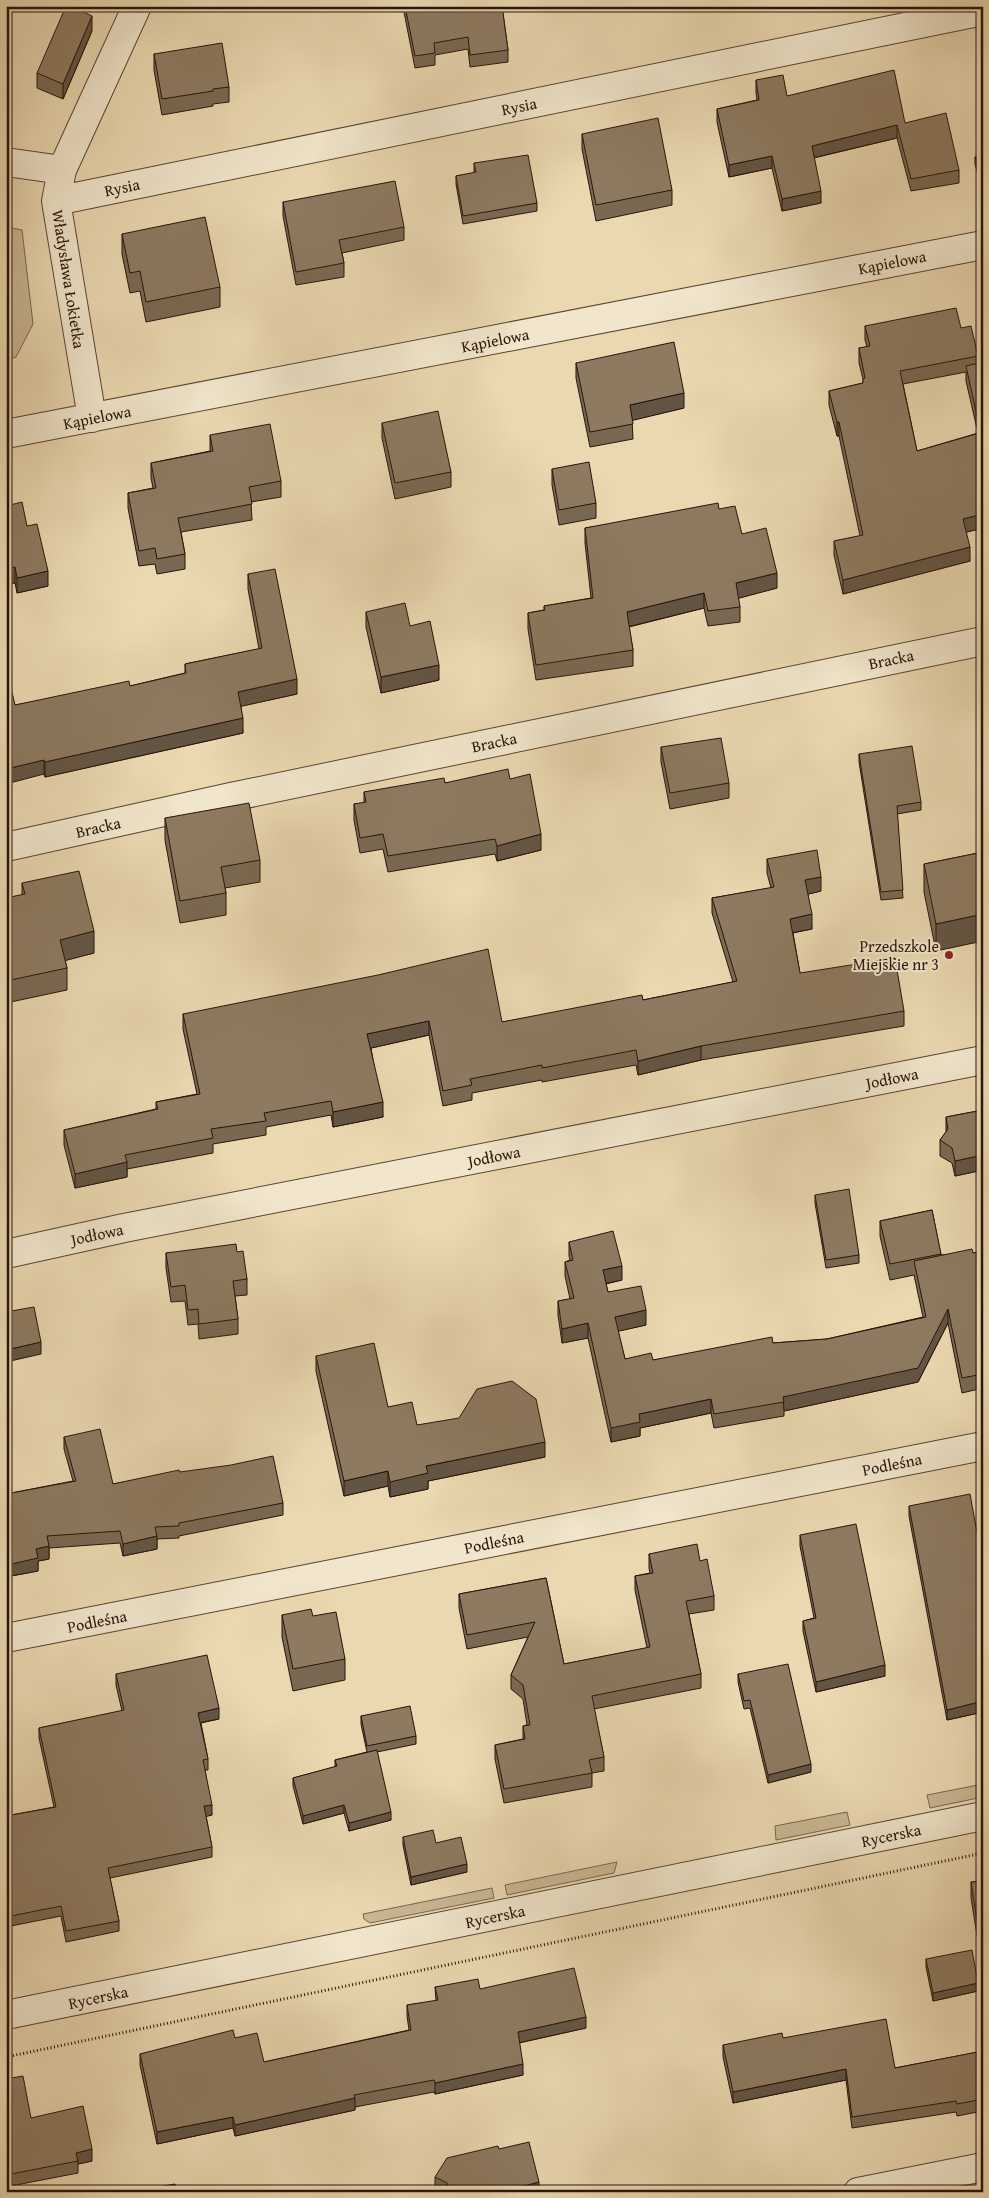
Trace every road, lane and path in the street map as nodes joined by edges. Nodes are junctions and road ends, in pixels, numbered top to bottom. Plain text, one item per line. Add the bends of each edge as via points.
1 (137, 6) edge
2 (983, 12) edge
3 (6, 162) edge
4 (62, 170) junction
5 (56, 200) junction
6 (983, 245) edge
7 (92, 418) junction
8 (6, 434) edge
9 (983, 641) edge
10 (6, 847) edge
11 (983, 1060) edge
12 (6, 1254) edge
13 (983, 1446) edge
14 (6, 1638) edge
15 (983, 1816) edge
16 (983, 1853) edge
17 (6, 2015) edge
18 (6, 2057) edge
19 (983, 2167) edge
20 (858, 2192) edge

1 - 4 street, Władysława Łokietka
2 - 5 street, Rysia
3 - 4 street
4 - 5 street, Władysława Łokietka
5 - 7 street, Władysława Łokietka
6 - 7 street, Kąpielowa
7 - 8 street, Kąpielowa
9 - 10 street, Bracka
11 - 12 street, Jodłowa via 124,1228
13 - 14 street, Podleśna
15 - 17 street, Rycerska
16 - 18 path
19 - 20 street

